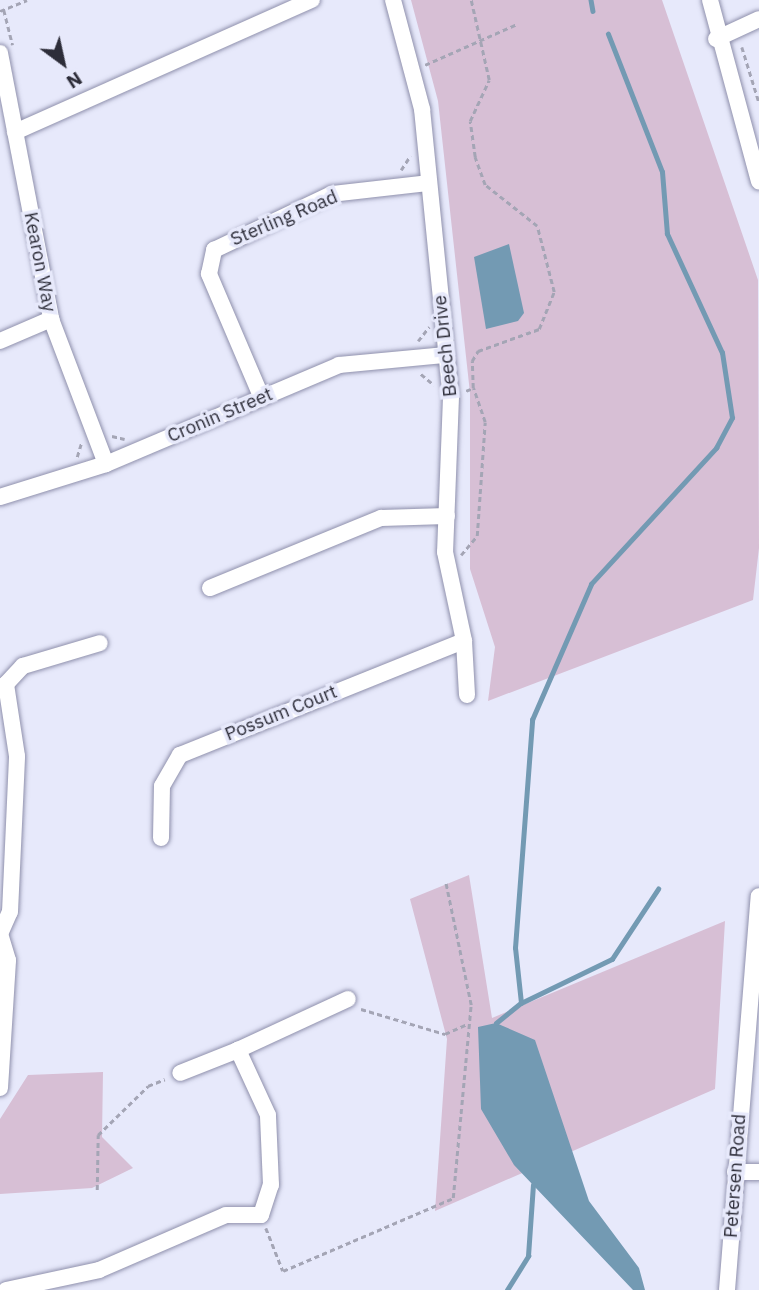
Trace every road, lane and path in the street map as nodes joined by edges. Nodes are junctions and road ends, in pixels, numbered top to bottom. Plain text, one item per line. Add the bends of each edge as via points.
1 (27, 0) edge
2 (312, 0) edge
3 (393, 0) edge
4 (471, 0) edge
5 (710, 0) edge
6 (2, 11) edge
7 (759, 19) edge
8 (517, 24) dead end
9 (716, 39) junction
10 (480, 41) junction
11 (742, 47) dead end
12 (7, 51) edge
13 (412, 70) junction
14 (759, 102) edge
15 (15, 132) junction
16 (412, 152) dead end
17 (759, 181) edge
18 (428, 183) junction
19 (397, 187) junction
20 (51, 319) junction
21 (429, 319) dead end
22 (0, 341) edge
23 (412, 351) junction
24 (444, 355) junction
25 (473, 388) junction
26 (435, 390) dead end
27 (261, 396) junction
28 (451, 397) junction
29 (94, 436) junction
30 (129, 438) dead end
31 (72, 462) dead end
32 (106, 464) junction
33 (0, 498) edge
34 (447, 516) junction
35 (446, 558) junction
36 (210, 588) dead end
37 (464, 641) junction
38 (100, 643) dead end
39 (3, 683) edge
40 (467, 695) dead end
41 (161, 838) dead end
42 (446, 884) dead end
43 (759, 896) edge
44 (348, 999) joint
45 (467, 1024) junction
46 (238, 1050) junction
47 (180, 1073) joint
48 (0, 1088) edge
49 (735, 1172) junction
50 (759, 1172) edge
51 (97, 1190) dead end
52 (261, 1215) junction
53 (6, 1290) edge
54 (727, 1290) edge

1 - 6 path
2 - 15 street
3 - 13 street, Beech Drive
4 - 10 path
5 - 9 street
6 - 12 path
7 - 9 street
8 - 10 path
9 - 17 street
10 - 13 path
10 - 25 path via 489,80 470,121 475,157 485,185 537,226 554,292 539,329 478,351 471,361
11 - 14 path
12 - 15 street, Kearon Way
13 - 18 street, Beech Drive
15 - 20 street, Kearon Way
16 - 19 path via 395,174
18 - 19 street, Sterling Road
18 - 24 street, Beech Drive
19 - 27 street, Sterling Road via 332,194 214,250 209,274
20 - 22 street
20 - 29 street, Kearon Way
21 - 23 path via 424,336
23 - 24 street, Cronin Street
23 - 26 path via 415,373
23 - 27 street, Cronin Street via 339,365
24 - 28 street, Beech Drive
25 - 28 path
25 - 35 path via 485,422 477,536 470,550
27 - 32 street, Cronin Street
28 - 34 street, Beech Drive
29 - 30 path via 107,431 116,439
29 - 31 path via 81,442
29 - 32 street, Kearon Way
32 - 33 street, Cronin Street
34 - 35 street, Beech Drive
34 - 36 street via 381,518
35 - 37 street, Beech Drive
37 - 40 street, Beech Drive
37 - 41 street, Possum Court via 180,755 162,786
38 - 39 street via 23,666
39 - 48 street via 17,756 10,912 0,934 8,960
42 - 45 path via 471,1005
43 - 49 street, Petersen Road
44 - 45 path via 366,1012 445,1034
44 - 46 street
45 - 52 path via 453,1198 284,1271
46 - 47 street
46 - 52 street via 268,1115 271,1185
47 - 51 path via 148,1086 98,1135
49 - 50 street
49 - 54 street, Petersen Road
52 - 53 street via 226,1215 99,1270

